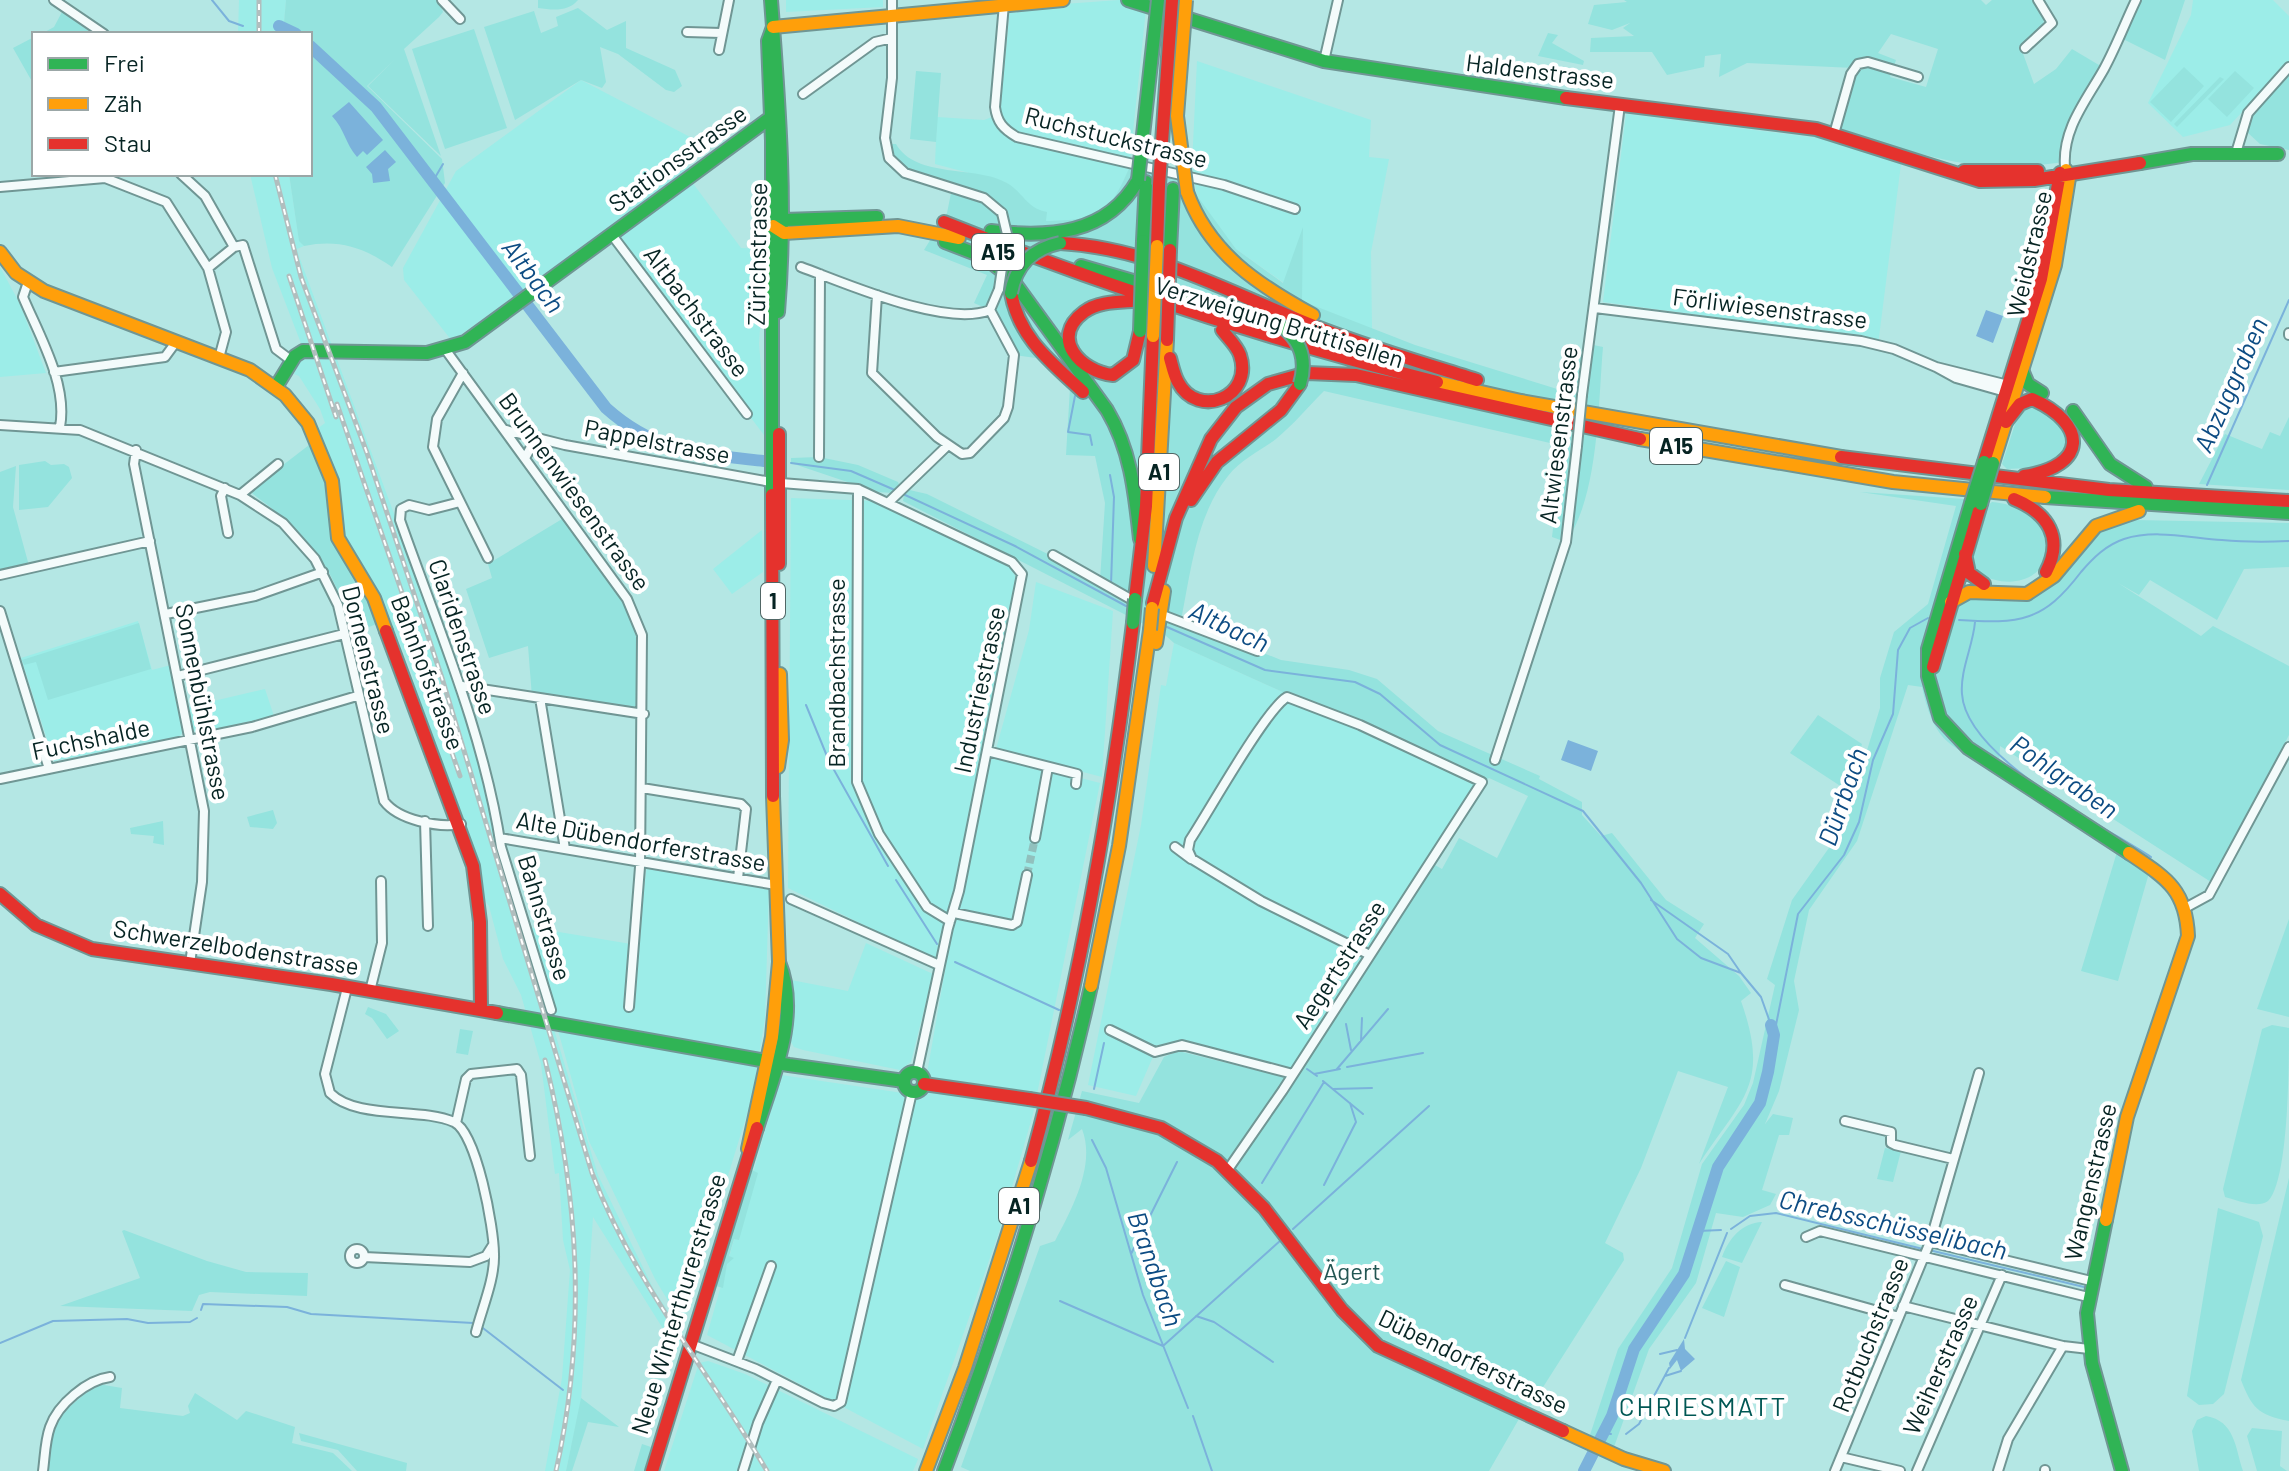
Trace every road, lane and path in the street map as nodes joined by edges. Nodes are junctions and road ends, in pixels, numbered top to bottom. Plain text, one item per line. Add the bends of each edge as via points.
1 (54, 0) edge
2 (442, 0) edge
3 (729, 0) edge
4 (771, 0) edge
5 (892, 0) edge
6 (1063, 0) edge
7 (1128, 0) edge
8 (1158, 0) edge
9 (1172, 0) edge
10 (1186, 0) edge
11 (1338, 0) edge
12 (2038, 0) edge
13 (2136, 0) edge
14 (1004, 4) junction
15 (892, 14) junction
16 (460, 19) dead end
17 (773, 27) junction
18 (101, 32) edge
19 (687, 32) dead end
20 (721, 33) junction
21 (892, 38) junction
22 (2025, 48) dead end
23 (719, 50) dead end
24 (1324, 61) junction
25 (2289, 67) edge
26 (1918, 77) dead end
27 (803, 94) dead end
28 (1620, 105) junction
29 (775, 117) junction
30 (750, 133) junction
31 (1834, 134) junction
32 (772, 141) junction
33 (2236, 150) junction
34 (2284, 155) edge
35 (2064, 172) junction
36 (183, 176) edge
37 (1148, 183) junction
38 (0, 187) edge
39 (1180, 190) junction
40 (1295, 209) dead end
41 (944, 222) junction
42 (780, 226) junction
43 (860, 228) junction
44 (612, 235) junction
45 (234, 247) junction
46 (0, 252) edge
47 (1041, 258) junction
48 (801, 267) dead end
49 (208, 268) junction
50 (820, 274) junction
51 (28, 282) junction
52 (1005, 291) junction
53 (877, 295) junction
54 (1132, 301) junction
55 (1595, 308) junction
56 (990, 310) junction
57 (1222, 330) junction
58 (1167, 340) junction
59 (176, 342) junction
60 (445, 349) junction
61 (1394, 353) junction
62 (219, 358) junction
63 (292, 361) junction
64 (2022, 370) junction
65 (54, 372) junction
66 (463, 373) junction
67 (276, 387) junction
68 (1414, 387) junction
69 (2012, 390) junction
70 (2037, 396) junction
71 (1555, 405) junction
72 (747, 414) dead end
73 (2006, 422) junction
74 (0, 425) edge
75 (60, 427) junction
76 (505, 429) junction
77 (536, 438) junction
78 (1123, 444) junction
79 (947, 446) junction
80 (136, 450) junction
81 (819, 457) dead end
82 (525, 458) junction
83 (1989, 463) junction
84 (278, 464) dead end
85 (1974, 475) junction
86 (776, 482) junction
87 (225, 488) junction
88 (858, 489) junction
89 (1997, 494) junction
90 (240, 495) junction
91 (2170, 495) junction
92 (893, 499) junction
93 (2289, 501) edge
94 (460, 502) junction
95 (2193, 509) junction
96 (2289, 513) edge
97 (228, 533) dead end
98 (1140, 539) junction
99 (150, 541) junction
100 (1961, 553) junction
101 (1053, 555) dead end
102 (488, 558) dead end
103 (323, 572) junction
104 (0, 575) edge
105 (1958, 580) junction
106 (1979, 586) junction
107 (1948, 597) junction
108 (1153, 606) junction
109 (0, 611) edge
110 (166, 614) junction
111 (344, 634) junction
112 (1257, 651) dead end
113 (178, 676) junction
114 (462, 686) junction
115 (357, 696) junction
116 (540, 698) junction
117 (644, 714) junction
118 (190, 740) junction
119 (2289, 747) edge
120 (987, 751) junction
121 (1495, 760) dead end
122 (1133, 762) junction
123 (1048, 767) junction
124 (49, 769) junction
125 (0, 779) edge
126 (1076, 784) dead end
127 (642, 788) junction
128 (425, 821) junction
129 (461, 824) junction
130 (500, 838) junction
131 (1035, 838) tunnel mouth
132 (1175, 847) dead end
133 (565, 849) junction
134 (1192, 859) junction
135 (640, 860) junction
136 (1027, 875) tunnel mouth
137 (738, 878) junction
138 (381, 881) dead end
139 (776, 885) junction
140 (0, 894) edge
141 (791, 899) dead end
142 (2187, 907) junction
143 (952, 917) junction
144 (428, 926) dead end
145 (1370, 955) junction
146 (190, 963) junction
147 (939, 965) junction
148 (347, 988) junction
149 (370, 991) junction
150 (629, 1007) dead end
151 (481, 1009) junction
152 (551, 1010) dead end
153 (1110, 1030) dead end
154 (772, 1061) junction
155 (917, 1072) junction
156 (1979, 1073) dead end
157 (1293, 1074) junction
158 (904, 1081) junction
159 (924, 1084) junction
160 (912, 1092) junction
161 (1845, 1121) dead end
162 (456, 1123) junction
163 (530, 1156) dead end
164 (1953, 1159) junction
165 (1229, 1168) junction
166 (1806, 1237) dead end
167 (493, 1245) junction
168 (357, 1249) dead end
169 (1927, 1249) junction
170 (771, 1266) dead end
171 (2002, 1275) junction
172 (2091, 1281) junction
173 (1785, 1285) dead end
174 (2088, 1297) junction
175 (1903, 1306) junction
176 (1899, 1317) junction
177 (1980, 1326) junction
178 (477, 1327) dead end
179 (691, 1344) junction
180 (2063, 1346) junction
181 (2089, 1349) junction
182 (737, 1361) junction
183 (110, 1377) dead end
184 (777, 1380) junction
185 (1841, 1457) junction
186 (43, 1471) edge
187 (652, 1471) edge
188 (743, 1471) edge
189 (926, 1471) edge
190 (944, 1471) edge
191 (1664, 1471) edge
192 (1835, 1471) edge
193 (1900, 1471) edge
194 (1917, 1471) edge
195 (1998, 1471) edge
196 (2122, 1471) edge

1 - 18 street
2 - 16 street
3 - 20 street
4 - 17 main road, Zürichstrasse / 1
5 - 15 street
6 - 14 main road
7 - 24 main road, Haldenstrasse
8 - 37 main road, bridge via 1148,109
9 - 37 main road, A1, bridge
10 - 39 main road, bridge via 1177,116
11 - 24 street
12 - 22 street via 2052,23
13 - 35 street via 2073,124
14 - 15 main road
14 - 40 street, Ruchstuckstrasse via 995,107 1006,131 1224,185
15 - 17 main road
15 - 21 street
17 - 29 main road, Zürichstrasse / 1
19 - 20 street
20 - 23 street
21 - 27 street via 875,42
21 - 52 street, bridge via 885,138 889,158 905,173 984,198 1002,213 1007,234
24 - 28 main road, Haldenstrasse
25 - 33 street via 2248,113
26 - 31 street via 1858,64
28 - 31 main road, Haldenstrasse
28 - 55 street, Altwiesenstrasse
29 - 30 main road, Stationsstrasse
29 - 32 main road, Zürichstrasse / 1
29 - 42 main road, Zürichstrasse / 1
30 - 32 main road
30 - 44 main road, Stationsstrasse
31 - 35 main road, Haldenstrasse via 1959,177 1996,182
32 - 42 main road, Zürichstrasse / 1
33 - 34 main road, Haldenstrasse
33 - 35 main road, Haldenstrasse
35 - 64 main road, Weidstrasse via 2055,265
35 - 69 main road, Weidstrasse
36 - 45 street via 205,196
37 - 41 main road via 1117,211 1083,227 1013,233
37 - 54 main road, bridge via 1140,331 1133,360 1113,375 1097,375 1084,367 1071,345 1074,322 1085,308
37 - 98 main road, A1, bridge via 1157,246
38 - 49 street via 105,178 162,199
39 - 58 main road, A1, bridge via 1170,250
39 - 61 main road via 1203,231 1239,268 1302,310
41 - 42 main road, A15 via 890,217
41 - 47 main road, A15
42 - 43 main road, A15
42 - 86 main road, Zürichstrasse / 1
43 - 54 main road, A15 via 898,226 952,236
43 - 78 main road via 950,244 999,267 1022,290 1107,410
44 - 60 main road, Stationsstrasse via 473,338
44 - 72 street, Altbachstrasse
45 - 49 street
45 - 63 street via 245,249 276,349
46 - 51 main road, Bahnhofstrasse
47 - 71 main road, A15 via 1304,345 1515,400
47 - 122 main road, bridge via 1114,272 1275,322 1291,332 1301,349 1300,384 1281,410 1217,462 1187,508 1166,574 1145,735
48 - 50 street
49 - 62 street via 226,332
50 - 53 street
50 - 81 street
51 - 59 main road, Bahnhofstrasse
51 - 65 street via 23,297
52 - 56 street
52 - 61 main road, bridge via 1025,259 1043,247 1098,247 1151,260
52 - 78 main road via 1027,338 1092,401
53 - 56 street via 926,310
53 - 79 street via 872,373
54 - 57 main road, Verzweigung Brüttisellen / A15
55 - 69 street, Förliwiesenstrasse via 1861,341
55 - 121 street, Altwiesenstrasse, bridge via 1566,542
56 - 79 street via 1014,355 1007,413 970,453
57 - 58 main road via 1241,351 1245,370 1237,390 1216,402 1196,401 1182,390 1171,370
57 - 68 main road, Verzweigung Brüttisellen / A15
58 - 108 main road, A1
59 - 62 main road, Bahnhofstrasse
59 - 65 street via 165,357
60 - 63 main road via 309,350
60 - 66 street, Brunnenwiesenstrasse
61 - 71 main road
62 - 67 main road, Bahnhofstrasse
63 - 67 main road
64 - 69 main road, Weidstrasse
64 - 70 main road
65 - 75 street
66 - 76 street, Brunnenwiesenstrasse
66 - 94 street via 433,433 437,460
67 - 129 main road, Bahnhofstrasse via 316,438 332,481 338,538 374,598
68 - 89 main road, A15 via 1683,447
68 - 108 main road via 1311,371 1272,381 1241,401 1213,434 1188,484 1164,553
69 - 70 main road
69 - 73 main road, Weidstrasse
69 - 83 main road, Weidstrasse
70 - 73 main road via 2020,404
70 - 85 main road via 2071,424 2075,441 2068,460 2036,475
70 - 91 main road via 2074,413 2117,474
71 - 85 main road, A15 via 1739,442
73 - 83 main road, Weidstrasse
74 - 75 street, Dornenstrasse
75 - 80 street, Dornenstrasse
76 - 77 street, Pappelstrasse
76 - 82 street, Brunnenwiesenstrasse
77 - 82 street
77 - 86 street, Pappelstrasse
78 - 98 main road via 1135,485
79 - 92 street
80 - 87 street, Dornenstrasse
80 - 99 street, Sonnenbühlstrasse via 134,464
82 - 117 street, Brunnenwiesenstrasse via 634,610 645,649
83 - 100 main road, Weidstrasse, bridge
84 - 90 street
85 - 91 main road, A15
86 - 88 street, Industriestrasse
86 - 139 main road, Neue Winterthurerstrasse / 1 via 783,697 775,778
87 - 90 street, Dornenstrasse
87 - 97 street via 221,496
88 - 92 street, Industriestrasse
88 - 143 street, Brandbachstrasse via 857,782 879,834 927,907
89 - 95 main road, A15
89 - 106 main road via 2042,513 2054,533 2055,552 2046,572 2031,584 2009,589
90 - 103 street, Dornenstrasse via 283,523
91 - 93 main road, A15
92 - 120 street, Industriestrasse via 1020,569 1022,589
94 - 102 street
94 - 114 street, Claridenstrasse via 429,510 409,505 399,514
95 - 96 main road, A15
95 - 106 main road via 2138,511 2100,522 2078,540 2047,582 2027,594 2002,596
98 - 189 main road, A1, bridge via 1104,843 1057,1071 999,1271
99 - 104 street
99 - 110 street, Sonnenbühlstrasse
100 - 105 main road, Weidstrasse
100 - 106 main road
100 - 107 main road, Weidstrasse
101 - 112 street via 1166,617
103 - 110 street via 255,596
103 - 111 street, Dornenstrasse
105 - 106 main road
105 - 107 main road, Weidstrasse
106 - 107 main road
107 - 142 main road, Weidstrasse via 1931,686 1940,718 1968,748 2149,865 2174,885
108 - 122 main road, A1, bridge
109 - 124 street
110 - 113 street, Sonnenbühlstrasse
111 - 113 street
111 - 115 street, Dornenstrasse
113 - 118 street, Sonnenbühlstrasse
114 - 116 street
114 - 130 street, Claridenstrasse
115 - 118 street, Fuchshalde
115 - 128 street, Dornenstrasse via 384,801 400,815
116 - 117 street
116 - 133 street
117 - 127 street, Brunnenwiesenstrasse
118 - 124 street, Fuchshalde
118 - 146 street, Sonnenbühlstrasse via 204,811 204,851
119 - 142 street via 2209,895
120 - 123 street
120 - 143 street, Industriestrasse
122 - 190 main road, A1 via 1100,955 1057,1135 1011,1288
123 - 126 street via 1077,774
123 - 131 street
124 - 125 street, Fuchshalde
127 - 135 street, Brunnenwiesenstrasse
127 - 137 street via 741,804 746,809
128 - 129 street, Dornenstrasse
128 - 144 street
129 - 151 main road, Bahnhofstrasse via 479,898
130 - 133 street, Alte Dübendorferstrasse
130 - 152 street, Bahnstrasse
132 - 134 street
133 - 135 street, Alte Dübendorferstrasse
134 - 145 street via 1261,901
134 - 145 street, Aegertstrasse via 1190,840 1287,697 1482,782
135 - 137 street, Alte Dübendorferstrasse
135 - 150 street, Brunnenwiesenstrasse
136 - 143 street via 1012,925
137 - 139 street, Alte Dübendorferstrasse
138 - 149 street via 382,943
139 - 154 main road, Neue Winterthurerstrasse / 1 via 779,962 787,992 783,1044
140 - 146 main road, Schwerzelbodenstrasse via 24,917 60,938 92,949
141 - 147 street, Alte Dübendorferstrasse
142 - 172 main road, Wangenstrasse via 2188,936 2130,1106
143 - 147 street, Industriestrasse
145 - 157 street, Aegertstrasse
146 - 148 main road, Schwerzelbodenstrasse
147 - 155 street, Industriestrasse
148 - 149 main road, Schwerzelbodenstrasse
148 - 162 street via 325,1074 330,1093 352,1105
149 - 151 main road, Schwerzelbodenstrasse
151 - 154 main road
153 - 157 street via 1155,1052 1182,1045
154 - 158 main road
154 - 179 main road, Neue Winterthurerstrasse / 1 via 762,1118 748,1149
155 - 158 main road
155 - 159 main road
156 - 164 street, Rotbuchstrasse
157 - 165 street, Aegertstrasse
158 - 160 main road
159 - 160 main road
159 - 165 main road, Dübendorferstrasse, bridge via 1152,1123
160 - 184 street via 844,1399 829,1405
161 - 164 street via 1891,1132 1895,1145
162 - 163 street via 471,1074 517,1069
162 - 167 street via 467,1135 477,1166
164 - 169 street, Rotbuchstrasse
165 - 191 main road, Dübendorferstrasse via 1361,1333 1378,1346 1610,1453
166 - 169 street via 1820,1231
167 - 168 street via 486,1256 470,1262 360,1260 350,1256
167 - 178 street via 493,1267
169 - 171 street
169 - 172 street
169 - 175 street, Rotbuchstrasse
170 - 182 street
171 - 174 street
171 - 177 street, Weiherstrasse
172 - 174 main road, Wangenstrasse
173 - 176 street
174 - 181 main road, Wangenstrasse
175 - 176 street, Rotbuchstrasse
175 - 177 street
176 - 185 street, Rotbuchstrasse
177 - 180 street
177 - 194 street, Weiherstrasse
179 - 182 street
179 - 187 main road, Neue Winterthurerstrasse / 1
180 - 181 street
180 - 195 street via 2008,1439
181 - 196 main road, Wangenstrasse
182 - 184 street
183 - 186 street via 84,1385 53,1420
184 - 188 street
185 - 192 street, Rotbuchstrasse
185 - 193 street

